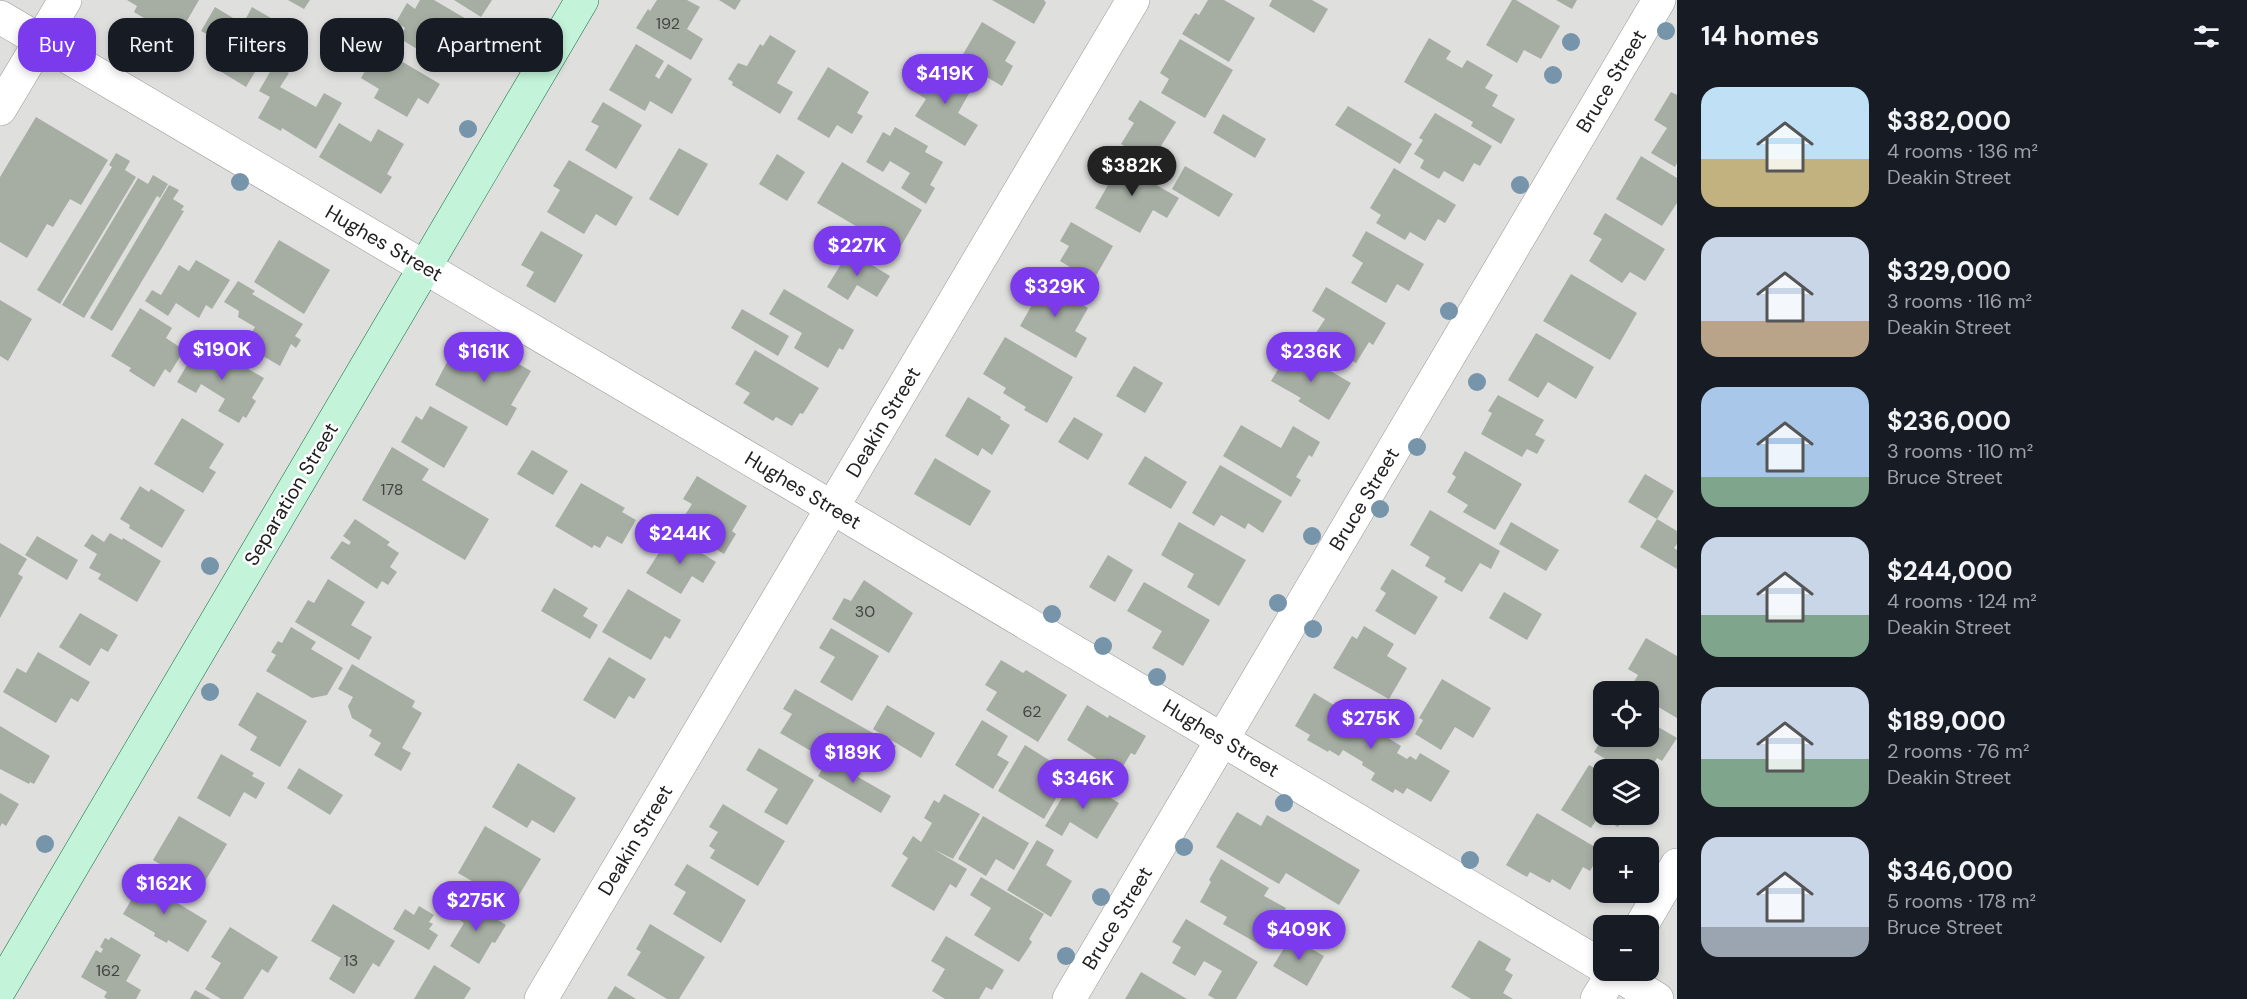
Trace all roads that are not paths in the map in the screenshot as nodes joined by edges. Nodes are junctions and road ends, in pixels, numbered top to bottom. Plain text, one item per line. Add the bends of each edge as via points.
1 (65, 0) edge
2 (582, 0) edge
3 (1133, 0) edge
4 (1659, 0) edge
5 (0, 17) edge
6 (54, 18) edge
7 (18, 28) edge
8 (22, 72) edge
9 (94, 72) edge
10 (0, 109) edge
11 (425, 267) junction
12 (833, 508) junction
13 (1222, 739) junction
14 (1677, 865) edge
15 (1647, 915) edge
16 (1593, 967) edge
17 (1619, 981) edge
18 (0, 989) edge
19 (541, 999) edge
20 (1069, 999) edge
21 (1657, 999) edge

1 - 6 street
2 - 11 main road, Separation Street
3 - 12 street, Deakin Street
4 - 13 street, Bruce Street
5 - 7 street, Hughes Street
8 - 10 street
9 - 11 street, Hughes Street
11 - 12 street, Hughes Street
11 - 18 main road, Separation Street
12 - 13 street, Hughes Street
12 - 19 street, Deakin Street
13 - 16 street, Hughes Street
13 - 20 street, Bruce Street
14 - 15 street
17 - 21 street, Hughes Street

